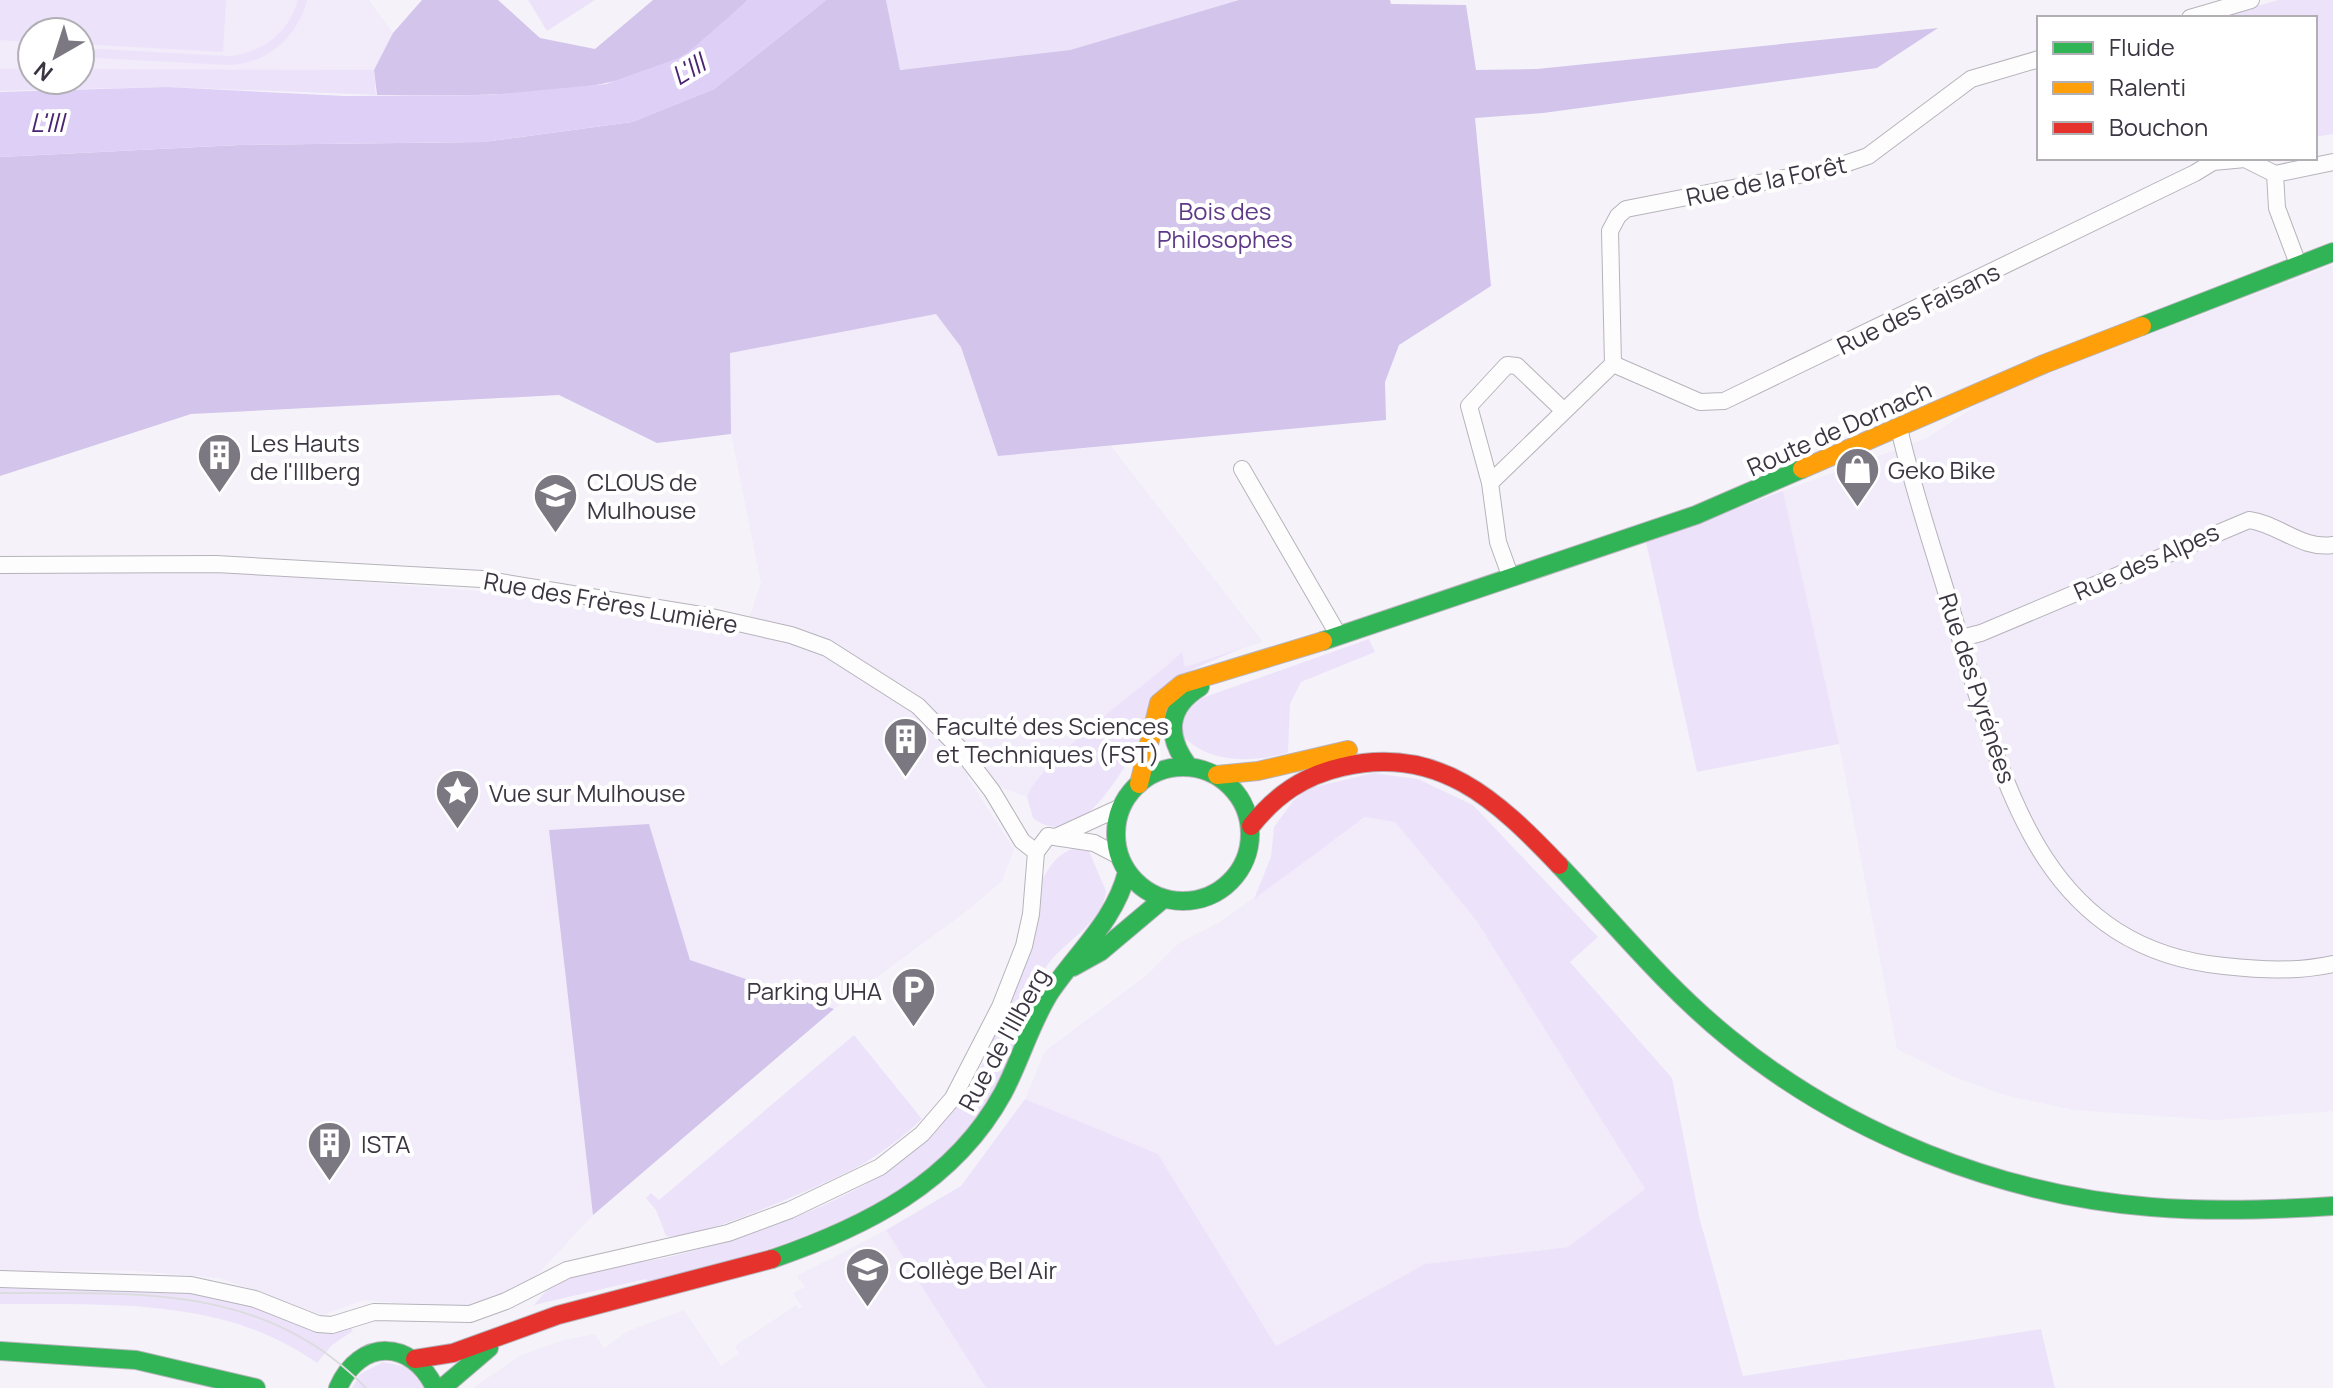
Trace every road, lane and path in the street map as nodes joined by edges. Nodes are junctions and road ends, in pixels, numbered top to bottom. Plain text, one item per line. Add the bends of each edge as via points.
1 (2251, 0) edge
2 (2197, 16) edge
3 (2037, 60) edge
4 (2211, 160) edge
5 (2247, 160) edge
6 (2333, 162) edge
7 (2275, 174) junction
8 (2333, 252) edge
9 (2298, 264) junction
10 (1613, 364) junction
11 (1563, 410) junction
12 (1899, 428) junction
13 (1242, 469) dead end
14 (1490, 483) junction
15 (2333, 545) edge
16 (0, 565) edge
17 (1511, 578) junction
18 (1339, 636) junction
19 (1961, 638) junction
20 (1231, 671) junction
21 (1402, 760) junction
22 (1189, 767) junction
23 (1217, 775) junction
24 (1139, 784) junction
25 (1121, 807) junction
26 (1251, 826) junction
27 (1053, 836) junction
28 (1036, 852) junction
29 (1123, 864) junction
30 (1163, 899) junction
31 (2333, 964) edge
32 (1071, 968) junction
33 (2333, 1206) edge
34 (0, 1279) edge
35 (506, 1334) junction
36 (0, 1351) edge
37 (415, 1359) junction
38 (339, 1384) edge
39 (256, 1388) edge
40 (321, 1388) edge
41 (435, 1388) edge
42 (442, 1388) edge

1 - 2 street
3 - 10 street, Rue de la Forêt via 1971,79 1868,156 1830,169 1626,209 1610,231
4 - 10 street, Rue des Faisans via 1724,401 1700,402
5 - 7 street
6 - 7 street
7 - 9 street via 2277,208
8 - 9 main road, Route de Dornach
9 - 12 main road, Route de Dornach via 2044,364
10 - 11 street
11 - 14 street
11 - 14 street via 1517,366 1507,365 1469,406
12 - 17 main road, Route de Dornach via 1696,515
12 - 19 street, Rue des Pyrénées
13 - 18 street
14 - 17 street via 1498,542
15 - 19 street, Rue des Alpes via 2307,544 2269,523 2240,522
16 - 28 street, Rue des Frères Lumière via 216,564 482,579 791,635 838,654 918,706 960,749 1017,834
17 - 18 main road, Route de Dornach
18 - 20 main road, Route de Dornach
19 - 31 street, Rue des Pyrénées via 1978,702 2015,798 2046,860 2090,914 2133,943 2198,963 2264,970
20 - 22 main road via 1190,692 1172,712 1172,744
20 - 24 main road via 1182,684 1166,694 1152,724
21 - 23 main road via 1361,748
21 - 26 main road via 1356,765 1306,779 1280,794
21 - 33 main road via 1436,768 1475,789 1523,831 1685,1001 1784,1080 1895,1141 2018,1184 2102,1202 2233,1212
22 - 23 main road
22 - 24 main road via 1162,770
23 - 26 main road via 1245,806
24 - 25 main road
25 - 27 street
25 - 29 main road via 1116,838
26 - 30 main road via 1246,860 1231,883 1203,899
27 - 28 street
27 - 29 street via 1094,843
28 - 34 street via 1024,946 982,1045 942,1114 905,1149 852,1182 728,1233 567,1270 470,1314 374,1312 332,1325 191,1285
29 - 30 main road via 1137,883
29 - 32 main road, Rue de l'Illberg via 1122,895
30 - 32 main road via 1100,952
32 - 35 main road, Rue de l'Illberg via 1043,1006 1004,1093 979,1130 949,1164 881,1211 746,1266 561,1314
35 - 37 main road via 445,1358
35 - 42 main road
36 - 39 main road via 136,1360
37 - 38 main road via 389,1350 370,1352 354,1361
37 - 41 main road
38 - 40 main road

